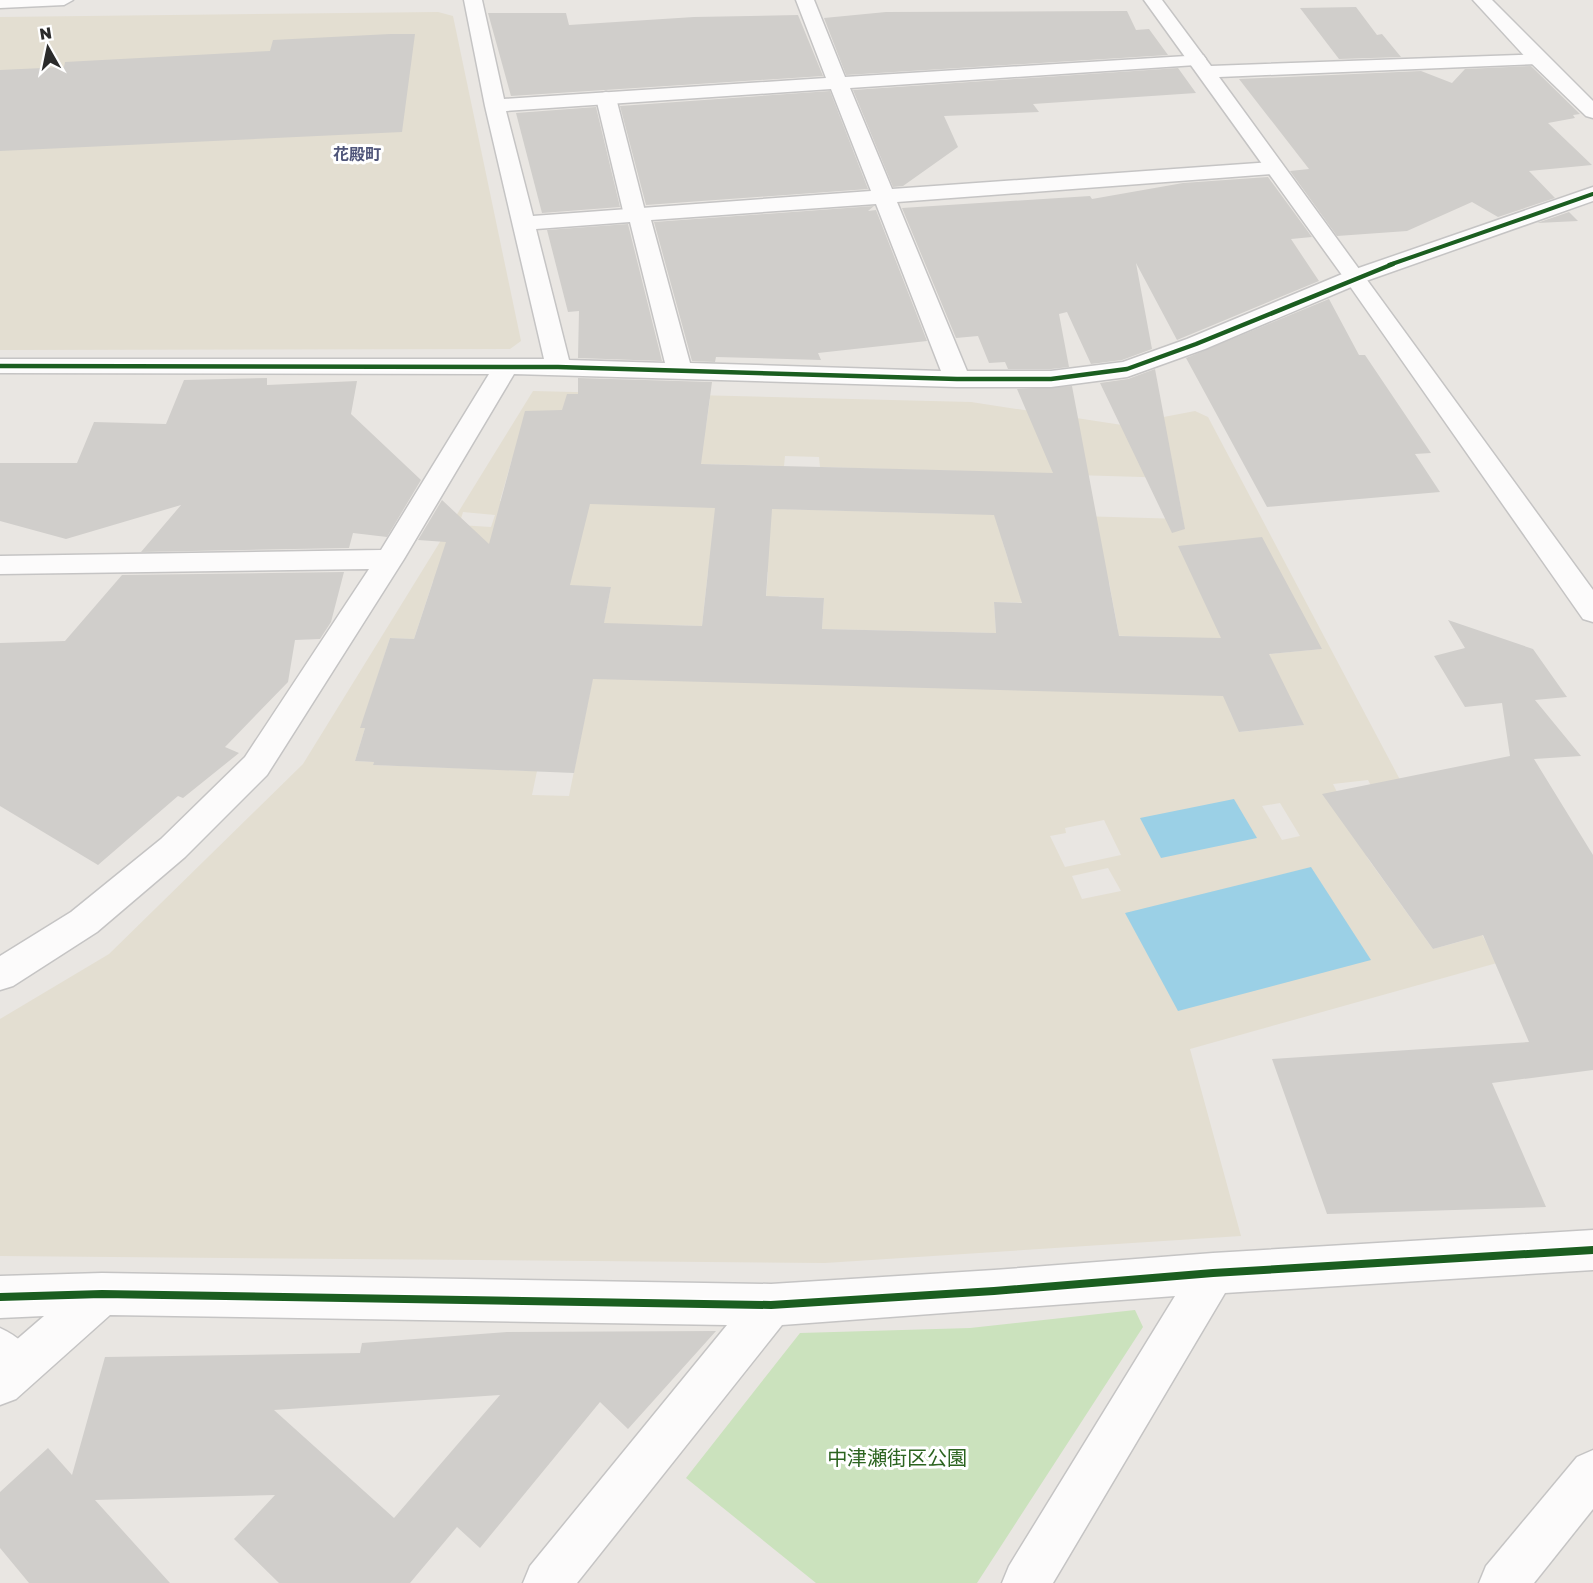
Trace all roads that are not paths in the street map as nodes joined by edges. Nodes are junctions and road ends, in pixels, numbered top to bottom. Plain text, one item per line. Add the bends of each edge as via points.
1 (64, 0) edge
2 (473, 0) edge
3 (805, 0) edge
4 (1153, 0) edge
5 (1482, 0) edge
6 (0, 3) edge
7 (1537, 58) junction
8 (1199, 65) junction
9 (838, 83) junction
10 (606, 98) junction
11 (495, 106) junction
12 (1593, 112) edge
13 (1273, 168) junction
14 (1593, 194) edge
15 (885, 195) junction
16 (637, 215) junction
17 (524, 224) junction
18 (1355, 277) junction
19 (0, 366) edge
20 (558, 366) junction
21 (505, 368) junction
22 (679, 370) junction
23 (957, 379) junction
24 (390, 559) junction
25 (0, 565) edge
26 (1593, 612) edge
27 (0, 975) edge
28 (1593, 1250) edge
29 (1213, 1273) junction
30 (102, 1294) junction
31 (0, 1297) edge
32 (771, 1305) junction
33 (7, 1365) edge
34 (1593, 1473) edge
35 (547, 1583) edge
36 (1026, 1583) edge
37 (1503, 1583) edge

1 - 6 street
2 - 11 street
3 - 9 street
4 - 8 street
5 - 7 street
7 - 8 street
7 - 12 street
8 - 9 street
8 - 13 street
9 - 10 street
9 - 15 street
10 - 11 street
10 - 16 street
11 - 17 street
13 - 15 street
13 - 18 street
14 - 18 street
15 - 16 street
15 - 23 street
16 - 17 street
16 - 22 street
17 - 20 street
18 - 23 street via 1127,369 1051,379
18 - 26 street
19 - 21 street
20 - 21 street
20 - 22 street
21 - 24 street
22 - 23 street
24 - 25 street
24 - 27 street via 256,766 173,848 84,922
28 - 29 street
29 - 32 street
29 - 36 street
30 - 31 street
30 - 32 street
30 - 33 street
32 - 35 street
34 - 37 street

